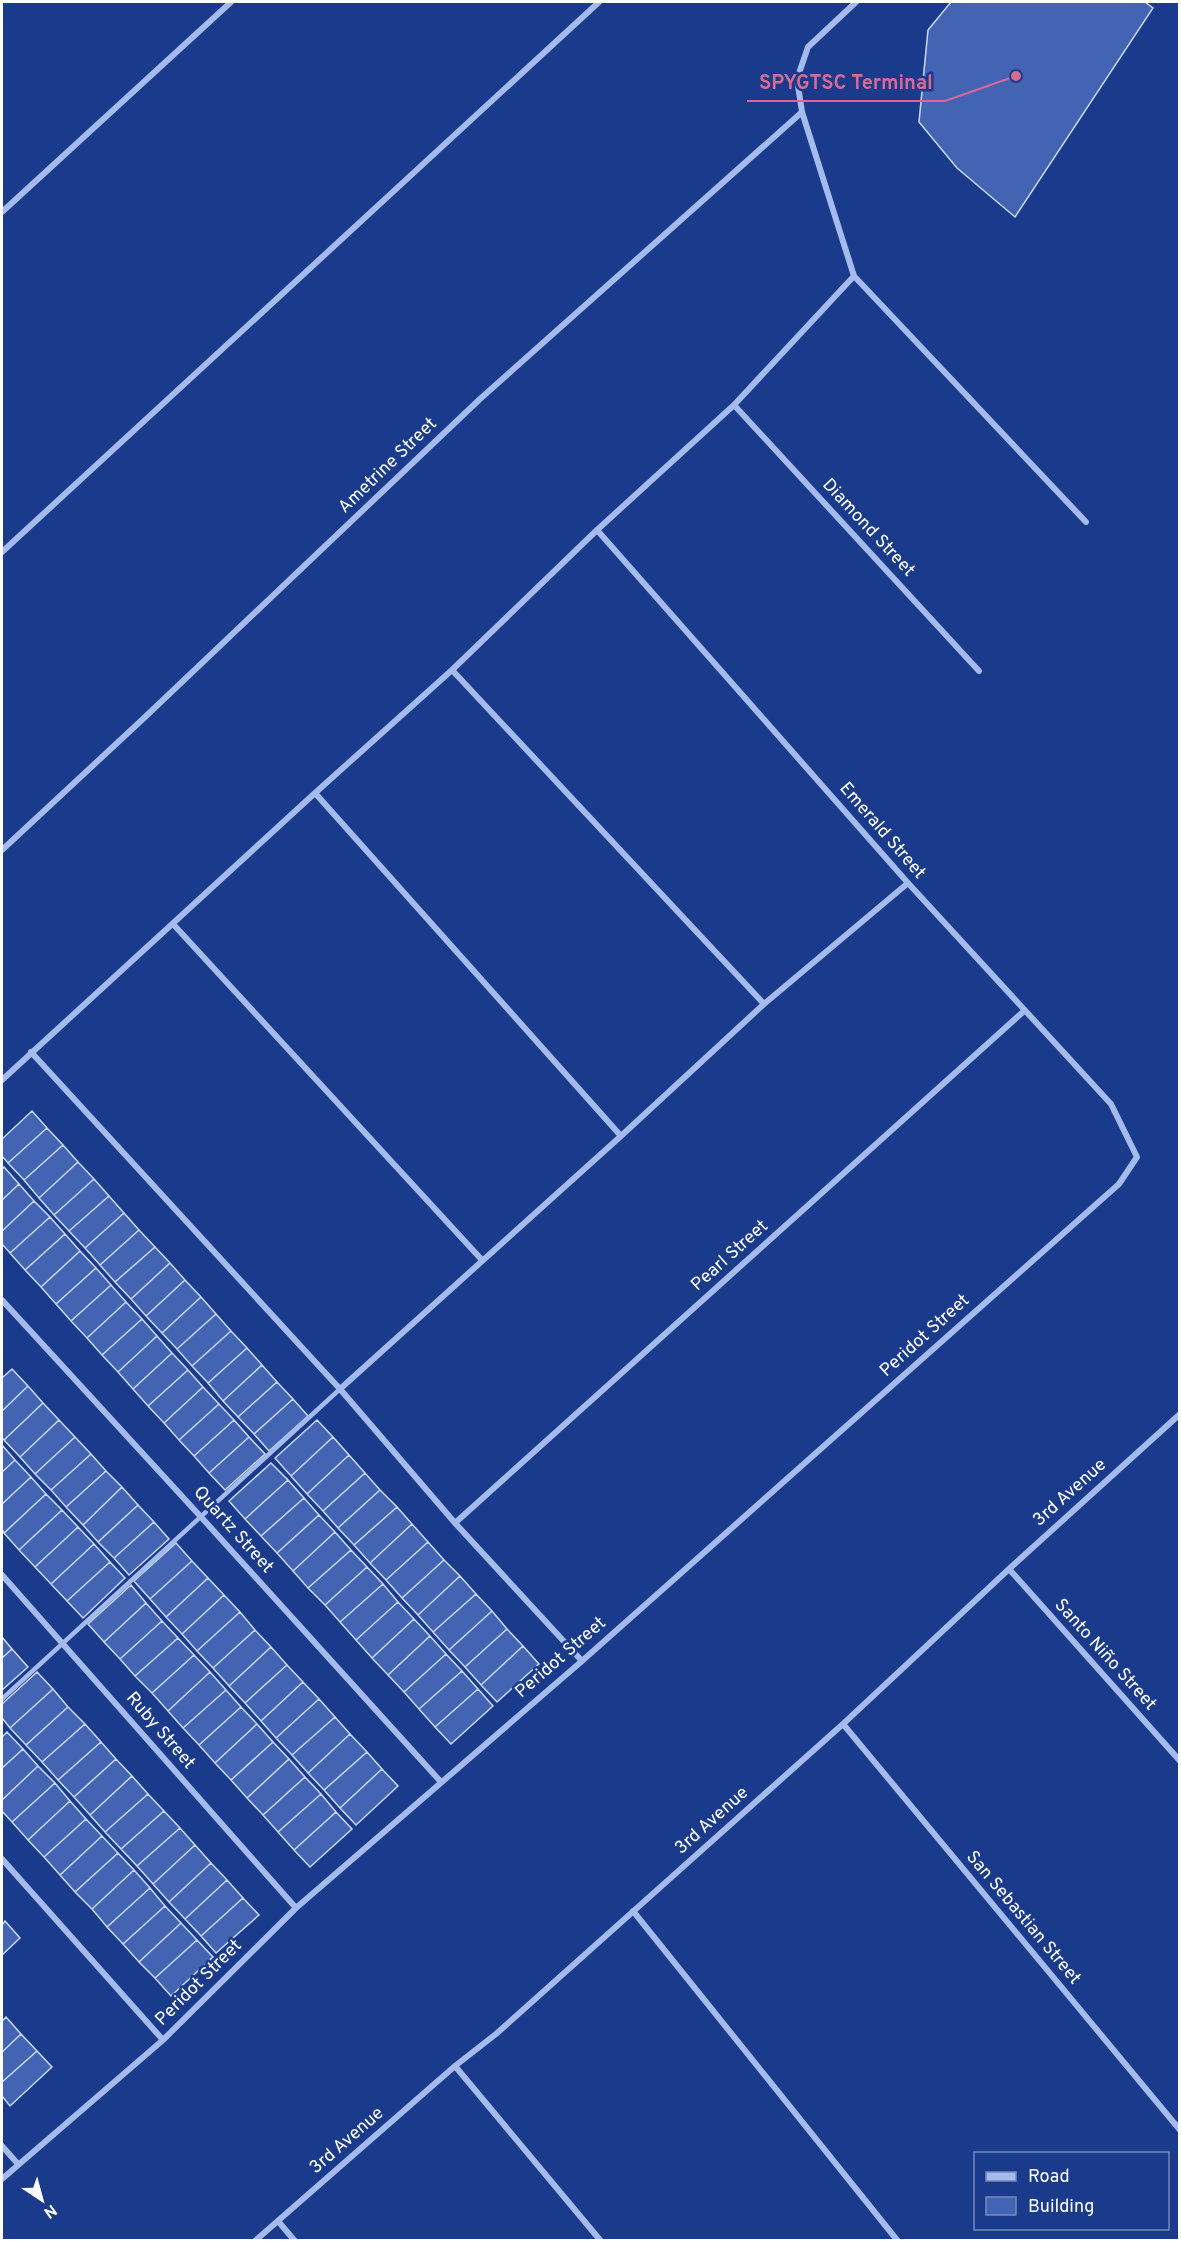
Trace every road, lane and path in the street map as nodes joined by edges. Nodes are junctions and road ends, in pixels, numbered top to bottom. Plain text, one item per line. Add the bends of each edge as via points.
1 (231, 2) edge
2 (599, 2) edge
3 (856, 2) edge
4 (802, 112) junction
5 (2, 212) edge
6 (854, 276) junction
7 (734, 405) junction
8 (1086, 522) dead end
9 (597, 530) junction
10 (2, 552) edge
11 (452, 670) junction
12 (979, 670) dead end
13 (315, 793) junction
14 (2, 850) edge
15 (908, 883) junction
16 (173, 924) junction
17 (764, 1004) junction
18 (1024, 1011) junction
19 (31, 1052) junction
20 (2, 1080) edge
21 (621, 1136) junction
22 (1137, 1156) joint
23 (482, 1260) junction
24 (2, 1300) edge
25 (340, 1389) junction
26 (1179, 1414) edge
27 (201, 1517) junction
28 (455, 1523) junction
29 (1008, 1569) junction
30 (2, 1575) edge
31 (63, 1643) junction
32 (582, 1660) junction
33 (2, 1699) edge
34 (843, 1724) junction
35 (1179, 1761) edge
36 (441, 1782) junction
37 (2, 1859) edge
38 (296, 1908) junction
39 (633, 1911) junction
40 (163, 2040) junction
41 (455, 2066) junction
42 (1179, 2130) edge
43 (2, 2146) edge
44 (18, 2164) junction
45 (2, 2179) edge
46 (278, 2221) junction
47 (256, 2241) edge
48 (294, 2241) edge
49 (600, 2241) edge
50 (897, 2241) edge

1 - 5 street
2 - 10 street
3 - 4 street via 807,47 797,79
4 - 6 street
4 - 14 street, Ametrine Street via 480,399
6 - 7 street
6 - 8 street
7 - 9 street
7 - 12 street, Diamond Street
9 - 11 street
9 - 15 street, Emerald Street
11 - 13 street
11 - 17 street
13 - 16 street
13 - 21 street
15 - 17 street
15 - 18 street, Emerald Street
16 - 19 street
16 - 23 street
17 - 21 street
18 - 22 street, Emerald Street via 1111,1104
18 - 28 street, Pearl Street
19 - 20 street
19 - 25 street
21 - 23 street
22 - 32 street, Peridot Street via 1119,1184
23 - 25 street
24 - 27 street, Quartz Street
25 - 27 lane
25 - 28 street
26 - 29 street, 3rd Avenue
27 - 31 lane
27 - 36 street, Quartz Street
28 - 32 street
29 - 34 street, 3rd Avenue
29 - 35 street, Santo Niño Street
30 - 31 street, Ruby Street
31 - 33 lane
31 - 38 street, Ruby Street
32 - 36 street, Peridot Street
34 - 39 street, 3rd Avenue
34 - 42 street, San Sebastian Street
36 - 38 street, Peridot Street
37 - 40 street
38 - 40 street, Peridot Street
39 - 41 street, 3rd Avenue
39 - 50 street
40 - 44 street, Peridot Street
41 - 46 street, 3rd Avenue
41 - 49 street
43 - 44 street
44 - 45 street, Peridot Street
46 - 47 street, 3rd Avenue
46 - 48 street

